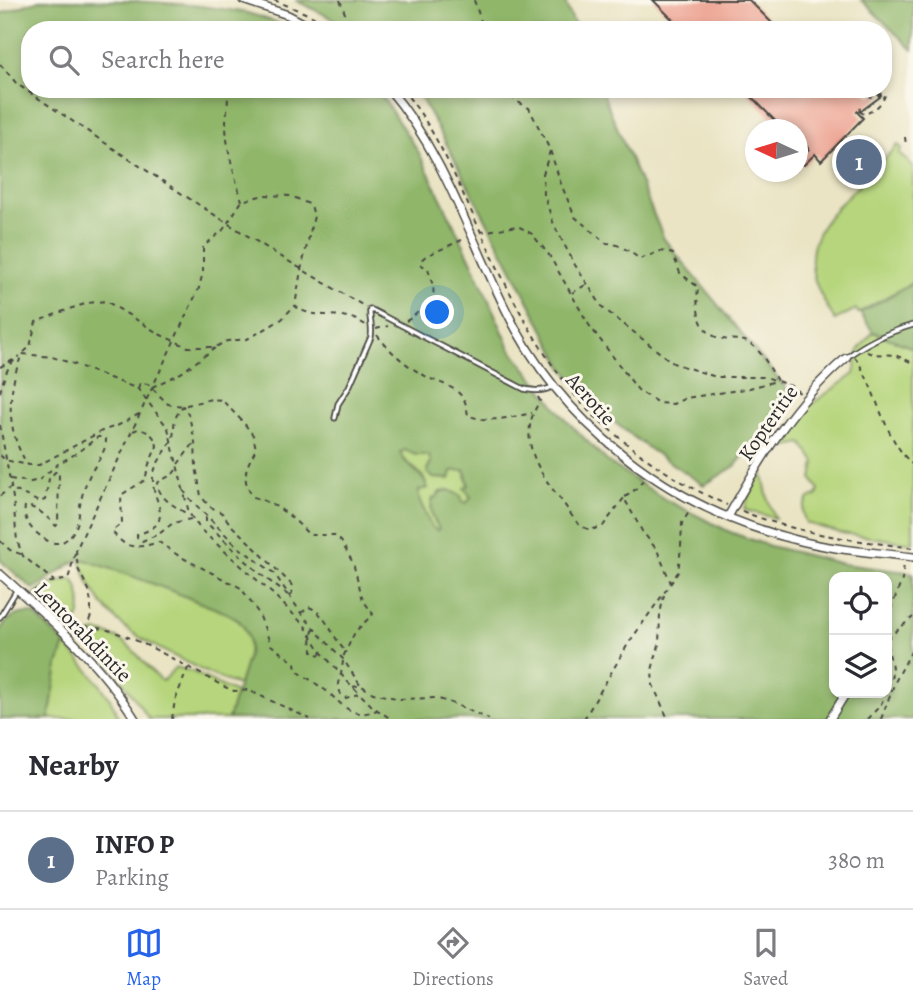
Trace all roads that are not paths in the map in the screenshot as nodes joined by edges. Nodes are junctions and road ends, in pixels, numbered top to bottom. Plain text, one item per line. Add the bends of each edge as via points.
1 (243, 0) edge
2 (299, 21) edge
3 (396, 98) edge
4 (913, 326) edge
5 (849, 356) joint
6 (554, 386) junction
7 (335, 418) dead end
8 (728, 517) junction
9 (913, 557) edge
10 (0, 574) edge
11 (17, 589) junction
12 (0, 617) edge
13 (843, 698) edge
14 (133, 717) edge
15 (830, 719) edge

1 - 2 street
3 - 6 street, Aerotie via 429,145 512,322
4 - 5 lane via 893,331
5 - 8 street, Kopteritie via 789,418
6 - 7 lane via 545,391 524,389 370,309 374,329
6 - 8 street, Aerotie via 605,441 648,474
8 - 9 street, Aerotie via 794,540
10 - 11 street, Lentorahdintie
11 - 12 lane
11 - 14 street, Lentorahdintie via 104,674
13 - 15 street

